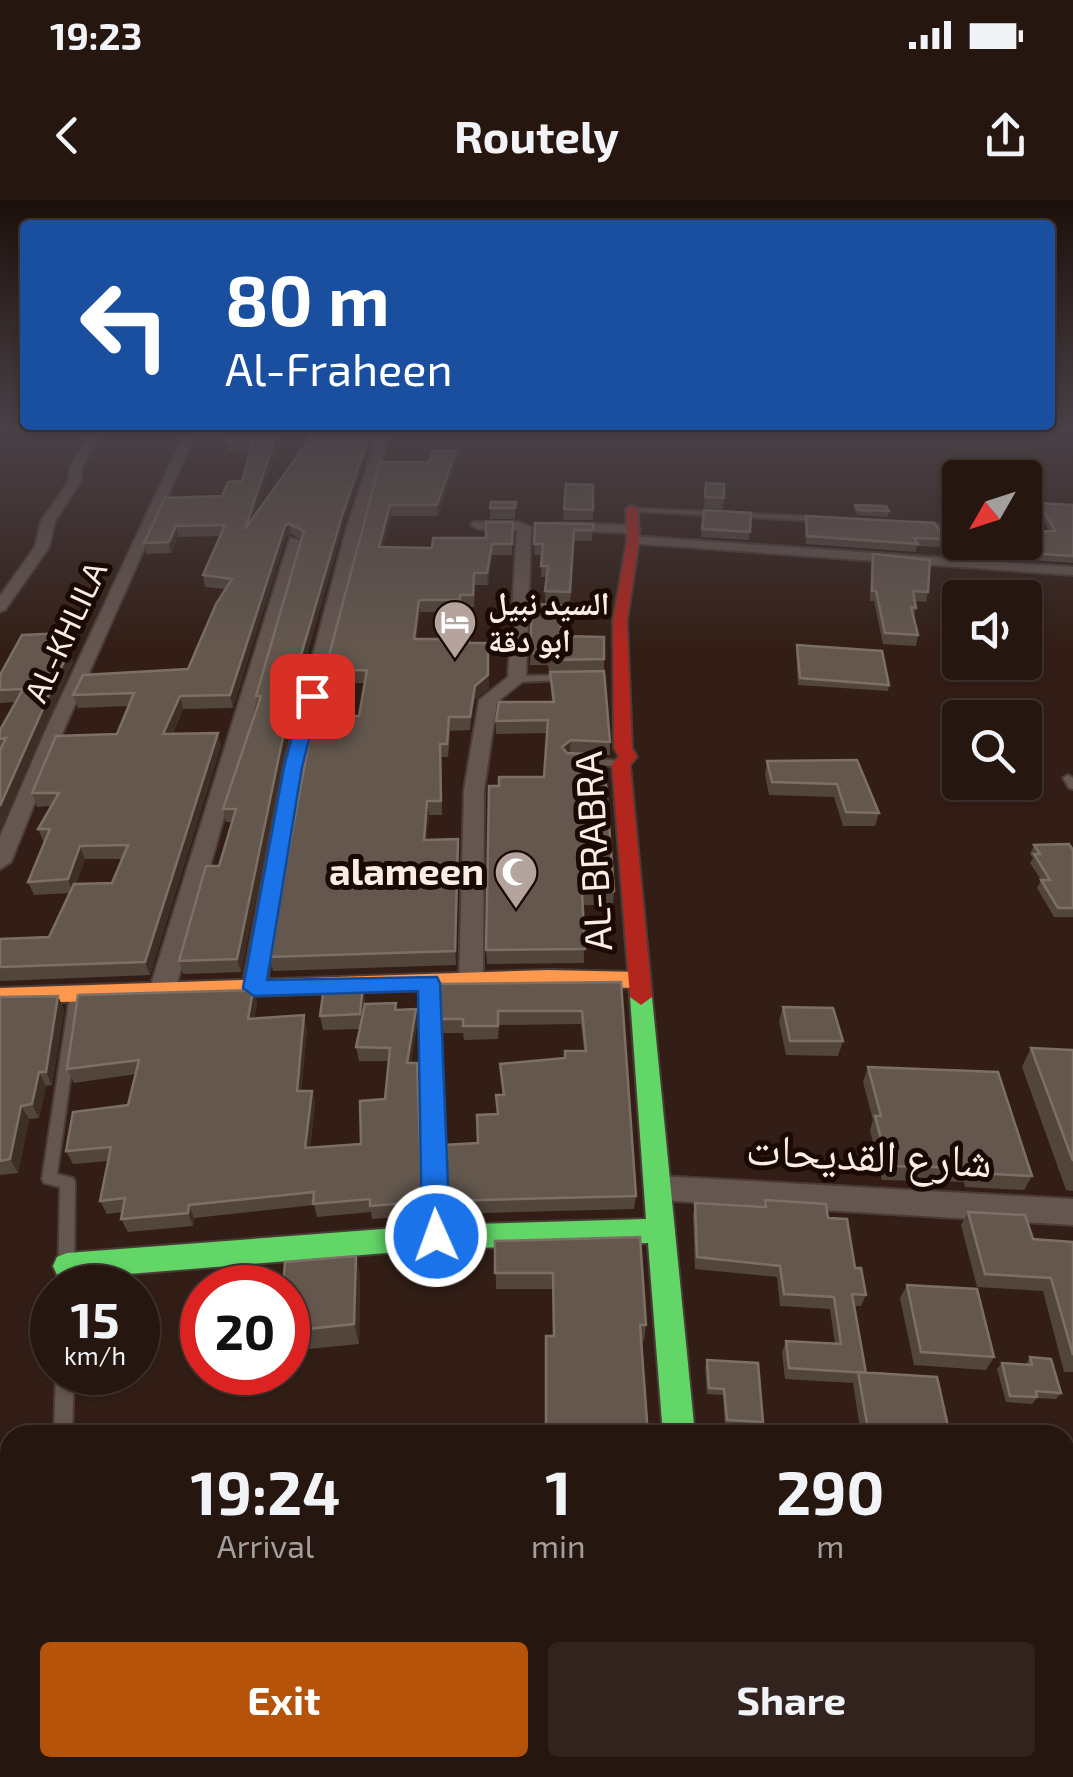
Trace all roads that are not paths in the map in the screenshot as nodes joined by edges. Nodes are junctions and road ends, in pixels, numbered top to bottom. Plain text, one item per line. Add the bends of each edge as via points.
1 (59, 504) edge
2 (158, 504) edge
3 (361, 504) edge
4 (822, 519) edge
5 (917, 524) edge
6 (478, 526) dead end
7 (524, 526) junction
8 (633, 526) junction
9 (295, 541) edge
10 (964, 566) junction
11 (1073, 572) edge
12 (0, 607) edge
13 (568, 678) edge
14 (517, 680) junction
15 (570, 760) edge
16 (621, 764) junction
17 (0, 862) edge
18 (638, 980) junction
19 (470, 982) junction
20 (429, 983) junction
21 (254, 988) junction
22 (161, 994) junction
23 (0, 996) edge
24 (76, 996) junction
25 (659, 1188) junction
26 (1073, 1212) edge
27 (659, 1231) junction
28 (436, 1236) junction
29 (66, 1265) edge
30 (160, 1267) edge
31 (64, 1395) edge
32 (64, 1425) edge
33 (678, 1425) edge

1 - 12 street via 42,547
2 - 17 street, AL-KHLILA
3 - 21 street via 293,767
4 - 8 lane
5 - 10 lane via 936,525
6 - 7 street
7 - 8 street
7 - 14 street
8 - 10 street
8 - 16 street, AL-BRABRA via 611,678 628,757
9 - 22 street
10 - 11 street
13 - 14 lane
14 - 19 street via 488,700 474,790
15 - 16 lane
16 - 18 street, AL-BRABRA
18 - 19 street
18 - 25 street, AL-BRABRA
19 - 20 street
20 - 21 street
20 - 28 lane
21 - 22 street
22 - 24 street
23 - 24 street
24 - 29 lane via 49,1179 68,1182
25 - 26 street, شارع القديحات
25 - 27 street, AL-BRABRA
27 - 28 street
27 - 33 street, AL-BRABRA
28 - 30 street
31 - 32 lane

